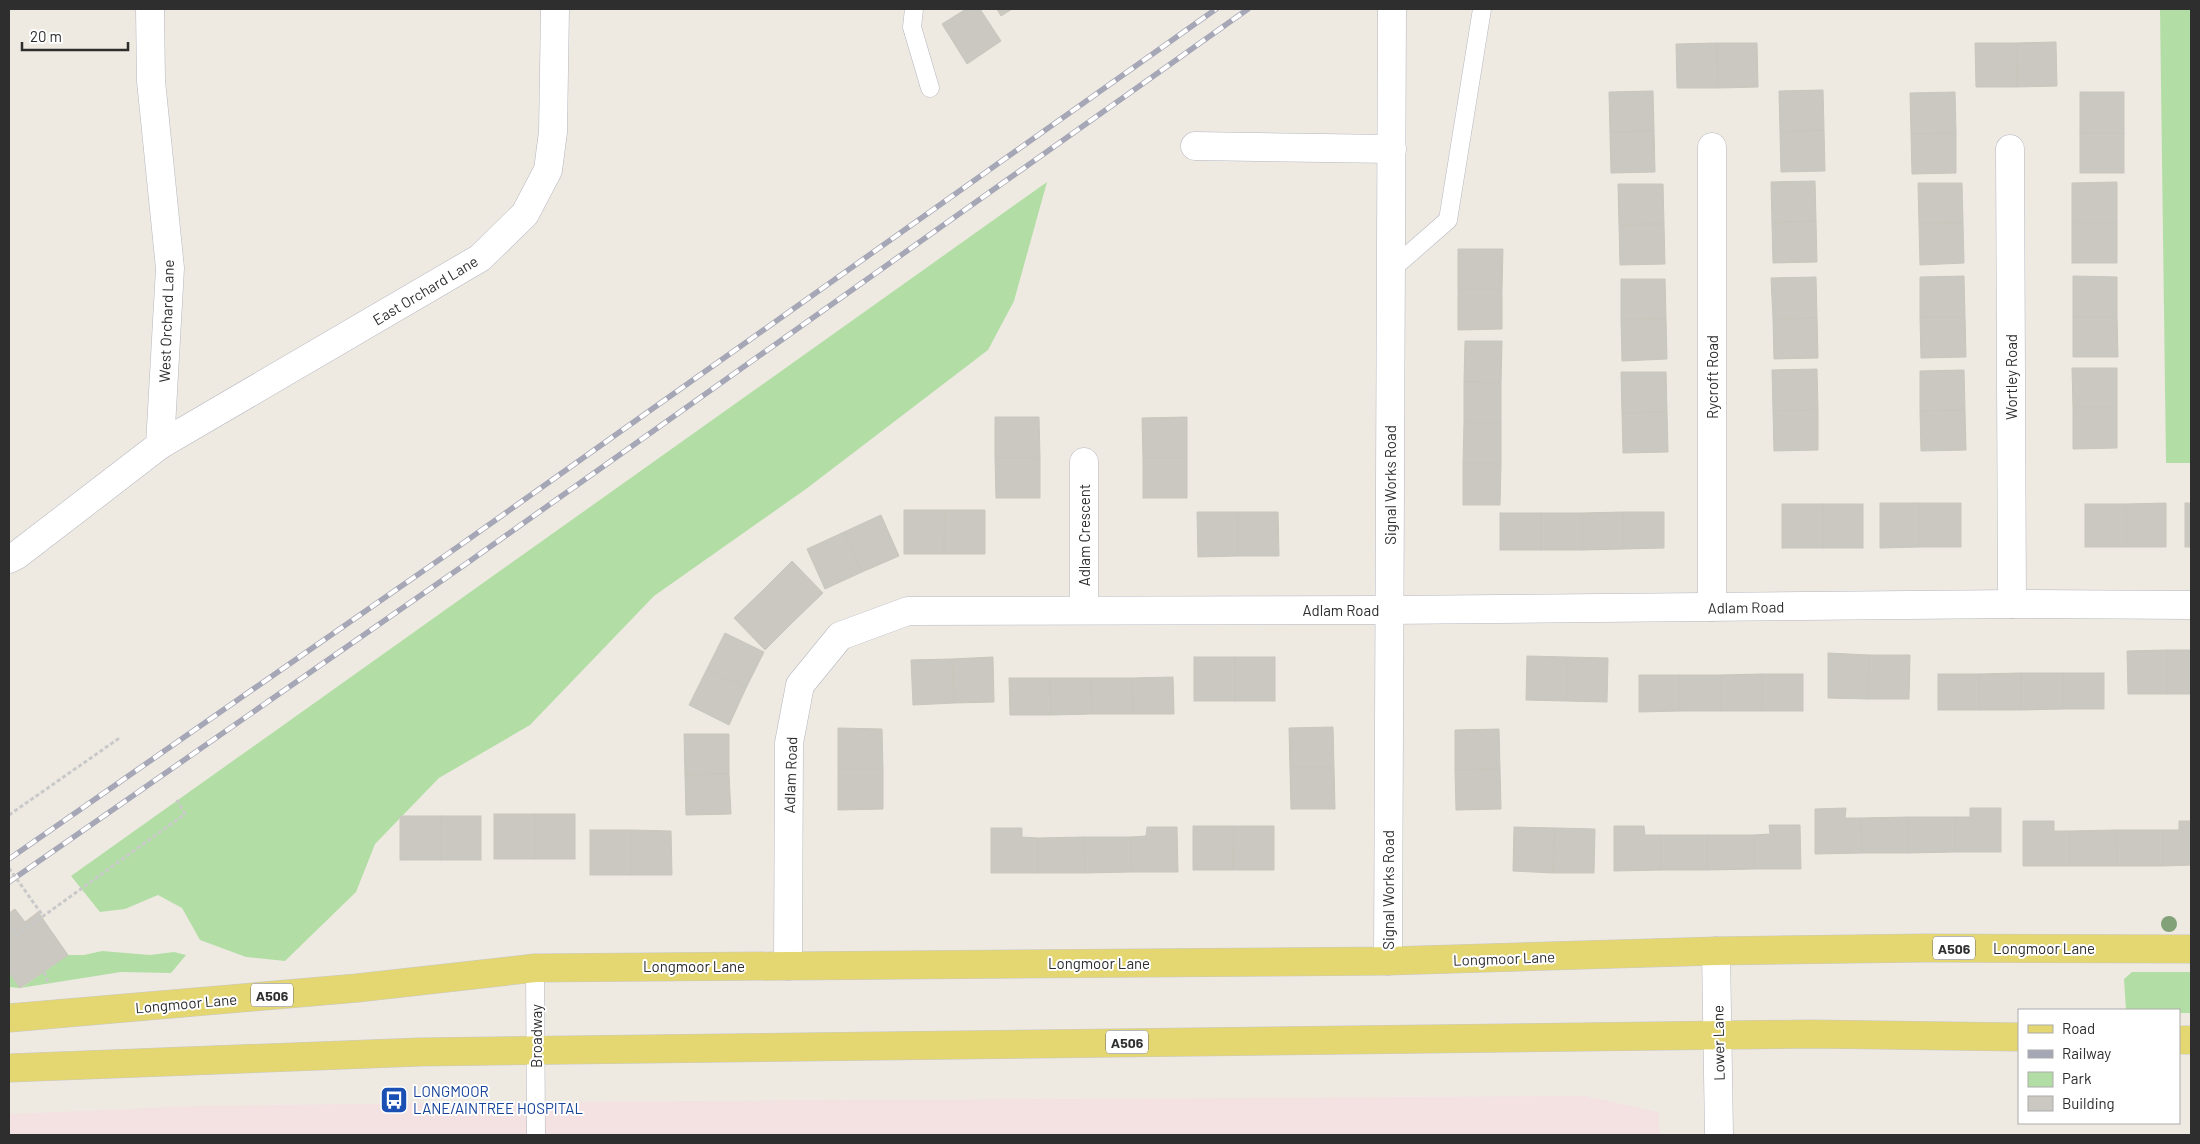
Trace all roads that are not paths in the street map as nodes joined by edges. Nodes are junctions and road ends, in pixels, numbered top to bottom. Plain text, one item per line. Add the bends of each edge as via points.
1 (150, 9) edge
2 (555, 9) edge
3 (914, 9) edge
4 (1392, 9) edge
5 (1482, 9) edge
6 (930, 88) dead end
7 (1195, 146) dead end
8 (1712, 147) dead end
9 (1392, 149) junction
10 (2010, 150) dead end
11 (1392, 269) junction
12 (160, 445) junction
13 (1084, 462) dead end
14 (9, 559) edge
15 (2012, 604) junction
16 (2191, 605) edge
17 (1712, 607) junction
18 (1084, 609) junction
19 (1388, 610) junction
20 (2191, 949) edge
21 (1716, 951) junction
22 (1388, 961) junction
23 (788, 966) junction
24 (535, 968) junction
25 (9, 1018) edge
26 (1718, 1034) junction
27 (2018, 1037) edge
28 (536, 1050) junction
29 (9, 1068) edge
30 (536, 1135) edge
31 (1719, 1135) edge

1 - 12 street, West Orchard Lane via 151,81 170,268
2 - 12 street, East Orchard Lane via 553,132 548,170 525,214 480,258
3 - 6 lane via 912,27
4 - 9 street, Signal Works Road
5 - 11 lane via 1448,220
7 - 9 street
8 - 17 street, Rycroft Road
9 - 11 street, Signal Works Road
10 - 15 street, Wortley Road
11 - 19 street, Signal Works Road
12 - 14 street
13 - 18 street, Adlam Crescent
15 - 16 street, Adlam Road
15 - 17 street, Adlam Road
17 - 19 street, Adlam Road
18 - 19 street, Adlam Road
18 - 23 street, Adlam Road via 908,611 840,636 800,685 789,743
19 - 22 street, Signal Works Road
20 - 21 main road, Longmoor Lane / A506
21 - 22 main road, Longmoor Lane / A506
21 - 26 street, Lower Lane
22 - 23 main road, Longmoor Lane / A506
23 - 24 main road, Longmoor Lane / A506
24 - 25 main road, Longmoor Lane / A506 via 357,988
24 - 28 lane, Broadway
26 - 27 main road, A506
26 - 28 main road, A506
26 - 31 street, Lower Lane
28 - 29 main road, A506
28 - 30 lane, Broadway

